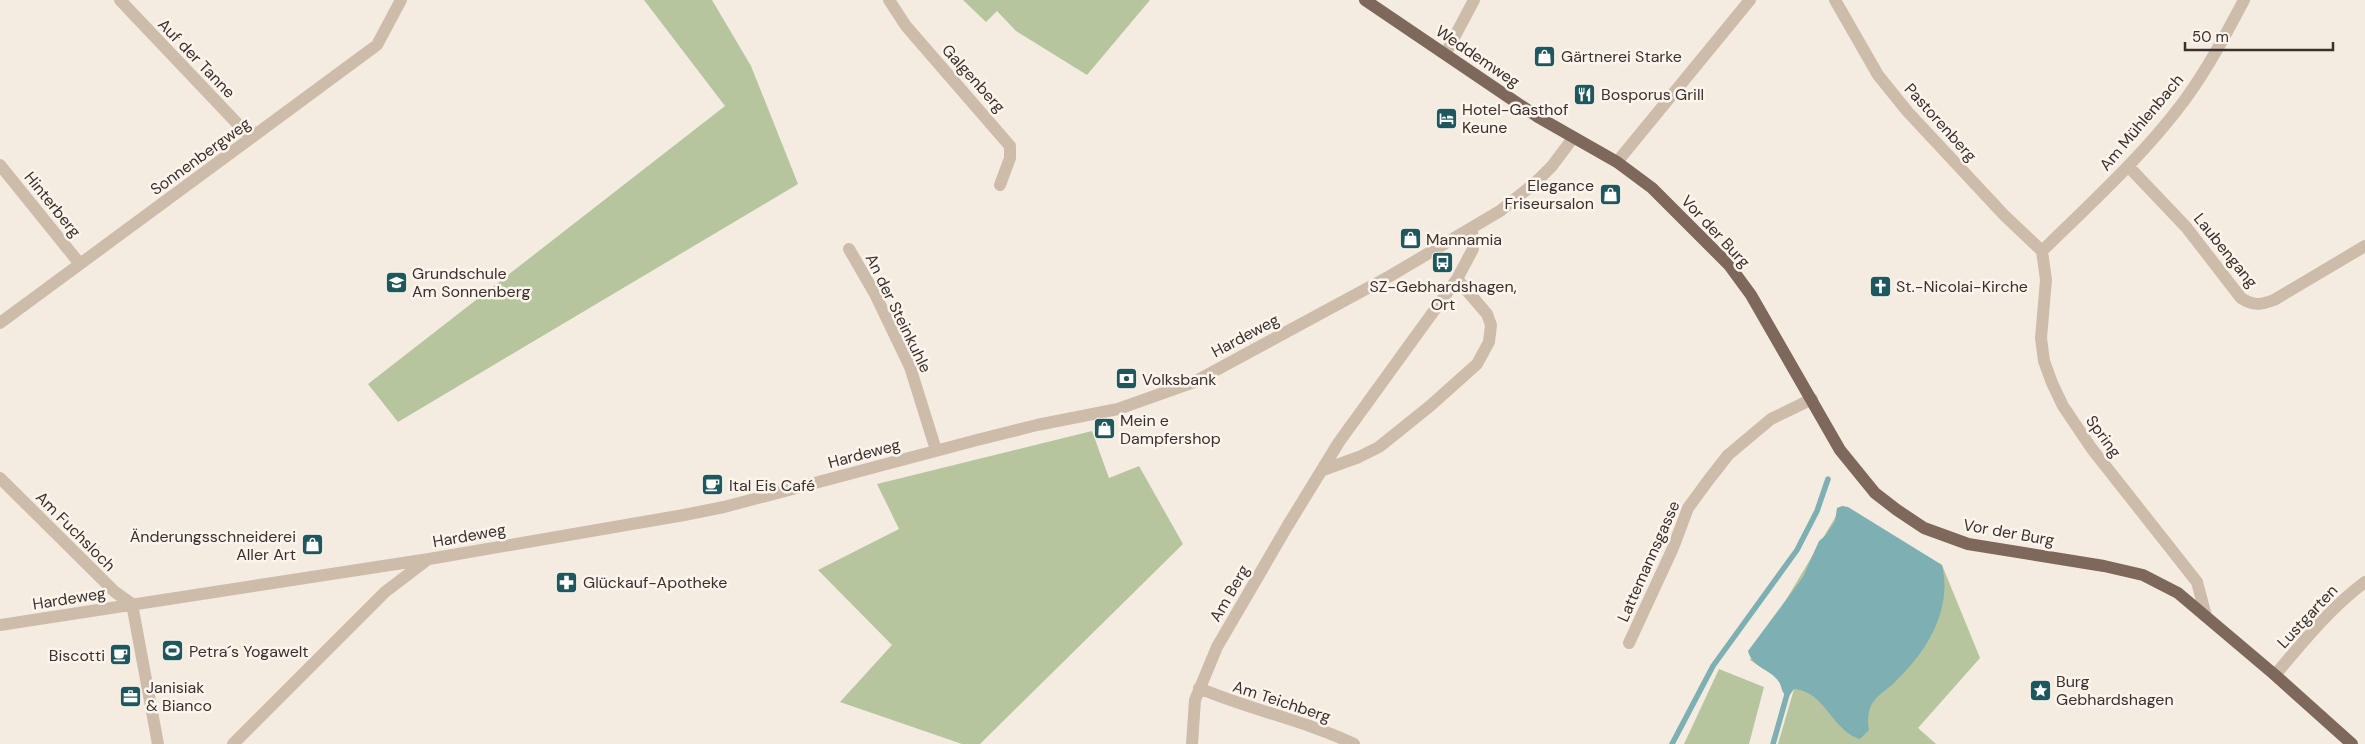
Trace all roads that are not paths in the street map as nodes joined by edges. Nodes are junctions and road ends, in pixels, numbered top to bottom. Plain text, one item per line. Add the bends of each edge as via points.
1 (120, 0) edge
2 (401, 0) edge
3 (889, 0) edge
4 (1365, 0) edge
5 (1474, 0) edge
6 (1750, 0) edge
7 (1835, 0) edge
8 (2244, 0) edge
9 (1446, 53) junction
10 (251, 138) junction
11 (1573, 138) junction
12 (1617, 162) junction
13 (0, 165) edge
14 (2128, 166) junction
15 (1000, 184) dead end
16 (1472, 228) junction
17 (2365, 246) edge
18 (849, 248) dead end
19 (2042, 250) junction
20 (80, 264) junction
21 (1457, 278) junction
22 (0, 323) edge
23 (1812, 399) junction
24 (936, 450) junction
25 (1322, 470) junction
26 (0, 478) edge
27 (428, 559) junction
28 (2365, 582) edge
29 (132, 604) junction
30 (2206, 616) junction
31 (0, 625) edge
32 (1629, 642) dead end
33 (2276, 675) junction
34 (1199, 688) junction
35 (158, 744) edge
36 (233, 744) edge
37 (1192, 744) edge
38 (1354, 744) edge
39 (2352, 744) edge

1 - 10 street, Auf der Tanne
2 - 10 street, Sonnenbergweg via 377,45
3 - 15 street, Galgenberg via 906,26 1010,146 1010,158
4 - 9 main road, Weddemweg
5 - 9 street
6 - 12 street
7 - 19 street, Pastorenberg via 1878,75 1907,111 2004,215
8 - 14 street, Am Mühlenbach via 2184,101
9 - 11 main road, Weddemweg
10 - 20 street, Sonnenbergweg
11 - 12 main road, Vor der Burg
11 - 16 street, Hardeweg via 1535,183
12 - 23 main road, Vor der Burg via 1652,188 1729,265
13 - 20 street, Hinterberg
14 - 17 street, Laubengang via 2186,227 2241,298 2250,304 2262,305 2274,300
14 - 19 street, Am Mühlenbach
16 - 21 street, Am Berg via 1473,249
16 - 24 street, Hardeweg via 1194,382 1118,409
18 - 24 street, An der Steinkuhle via 910,367
19 - 30 street, Spring via 2046,280 2041,338 2044,361 2052,383 2063,406 2092,449 2197,582
20 - 22 street, Sonnenbergweg
21 - 25 street, Am Berg via 1369,398
21 - 25 street via 1487,314 1490,325 1489,342 1477,364 1379,447
23 - 30 main road, Vor der Burg via 1840,450 1870,487 1924,528 1968,544 2104,566 2143,576 2178,593
23 - 32 street, Lattemannsgasse via 1771,420 1728,454 1688,508
24 - 27 street, Hardeweg via 724,507
25 - 34 street, Am Berg via 1237,611
26 - 29 street, Am Fuchsloch via 115,592
27 - 29 street, Hardeweg
27 - 36 street via 385,592
28 - 33 street, Lustgarten via 2313,631
29 - 31 street, Hardeweg
29 - 35 street
30 - 33 main road, Vor der Burg
33 - 39 main road, Vor der Burg
34 - 37 street, Am Berg
34 - 38 street, Am Teichberg via 1225,700 1307,724

